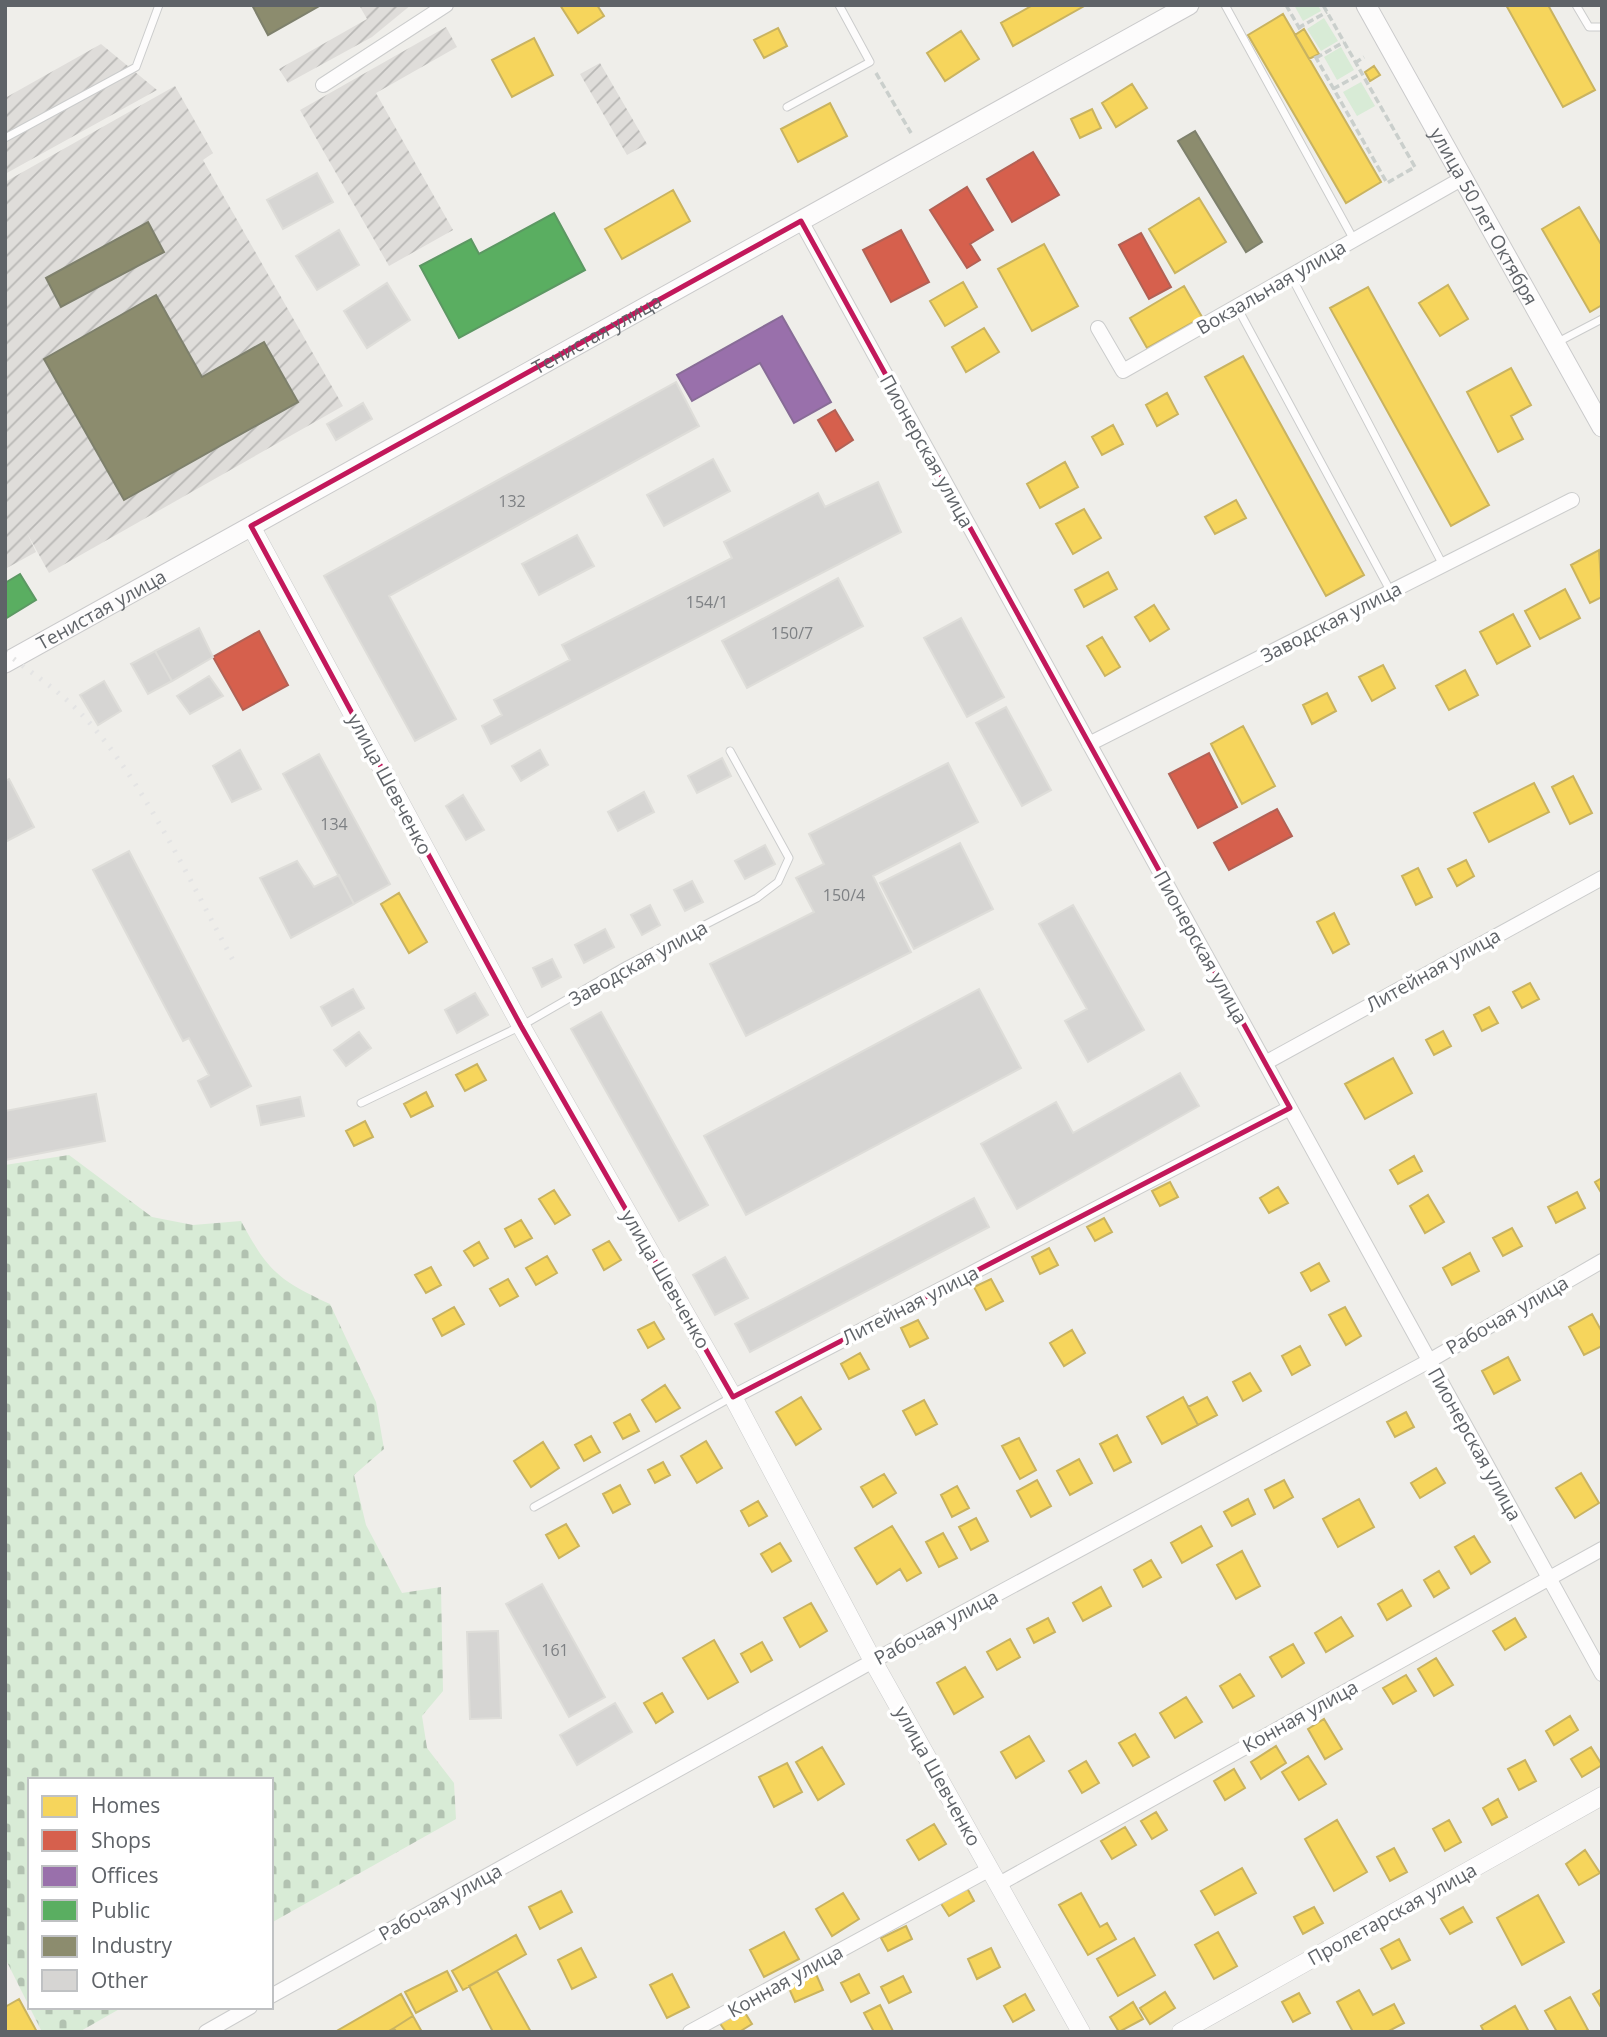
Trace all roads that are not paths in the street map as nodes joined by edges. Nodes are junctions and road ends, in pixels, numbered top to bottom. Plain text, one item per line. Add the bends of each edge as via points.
1 (159, 5) edge
2 (446, 5) edge
3 (839, 5) edge
4 (1189, 5) edge
5 (1225, 5) edge
6 (1366, 5) edge
7 (1576, 5) edge
8 (1602, 27) edge
9 (323, 85) dead end
10 (787, 107) dead end
11 (5, 138) edge
12 (1463, 178) junction
13 (801, 221) junction
14 (1354, 240) junction
15 (1291, 276) junction
16 (1237, 306) junction
17 (1602, 319) edge
18 (1098, 328) dead end
19 (1555, 344) junction
20 (1602, 427) edge
21 (1572, 500) dead end
22 (251, 526) junction
23 (1443, 565) junction
24 (1391, 592) junction
25 (5, 663) edge
26 (1089, 744) junction
27 (730, 751) dead end
28 (1602, 878) edge
29 (521, 1026) junction
30 (1265, 1063) junction
31 (361, 1102) dead end
32 (1290, 1108) junction
33 (1602, 1261) edge
34 (1429, 1361) junction
35 (733, 1397) junction
36 (534, 1507) dead end
37 (1602, 1549) edge
38 (1549, 1578) junction
39 (873, 1661) junction
40 (1602, 1674) edge
41 (1602, 1796) edge
42 (994, 1876) junction
43 (273, 1995) edge
44 (246, 2009) edge
45 (206, 2032) edge
46 (690, 2032) edge
47 (1081, 2032) edge
48 (1181, 2032) edge

1 - 11 lane via 136,67
2 - 9 street
3 - 10 lane via 870,62
4 - 13 main road, Тенистая улица
5 - 14 lane
6 - 12 main road, улица 50 лет Октября
7 - 8 lane via 1589,27
12 - 14 street, Вокзальная улица
12 - 19 main road, улица 50 лет Октября
13 - 22 main road, Тенистая улица
13 - 26 street, Пионерская улица
14 - 15 street, Вокзальная улица
15 - 16 street, Вокзальная улица
15 - 23 lane
16 - 18 street, Вокзальная улица via 1123,371
16 - 24 lane
17 - 19 lane
19 - 20 main road, улица 50 лет Октября
21 - 23 street, Заводская улица
22 - 25 main road, Тенистая улица
22 - 29 street, улица Шевченко
23 - 24 street, Заводская улица
24 - 26 street, Заводская улица
26 - 30 street, Пионерская улица
27 - 29 lane, Заводская улица via 789,858 778,882 757,898
28 - 30 street, Литейная улица
29 - 31 lane, Заводская улица
29 - 35 street, улица Шевченко
30 - 32 street, Пионерская улица
32 - 34 street, Пионерская улица
32 - 35 street, Литейная улица
33 - 34 street, Рабочая улица
34 - 38 street, Пионерская улица
34 - 39 street, Рабочая улица
35 - 36 lane, Литейная улица
35 - 39 street, улица Шевченко
37 - 38 street, Конная улица
38 - 40 street, Пионерская улица
38 - 42 street, Конная улица
39 - 42 street, улица Шевченко
39 - 43 street, Рабочая улица
41 - 48 street, Пролетарская улица
42 - 46 street, Конная улица
42 - 47 street, улица Шевченко
44 - 45 street

